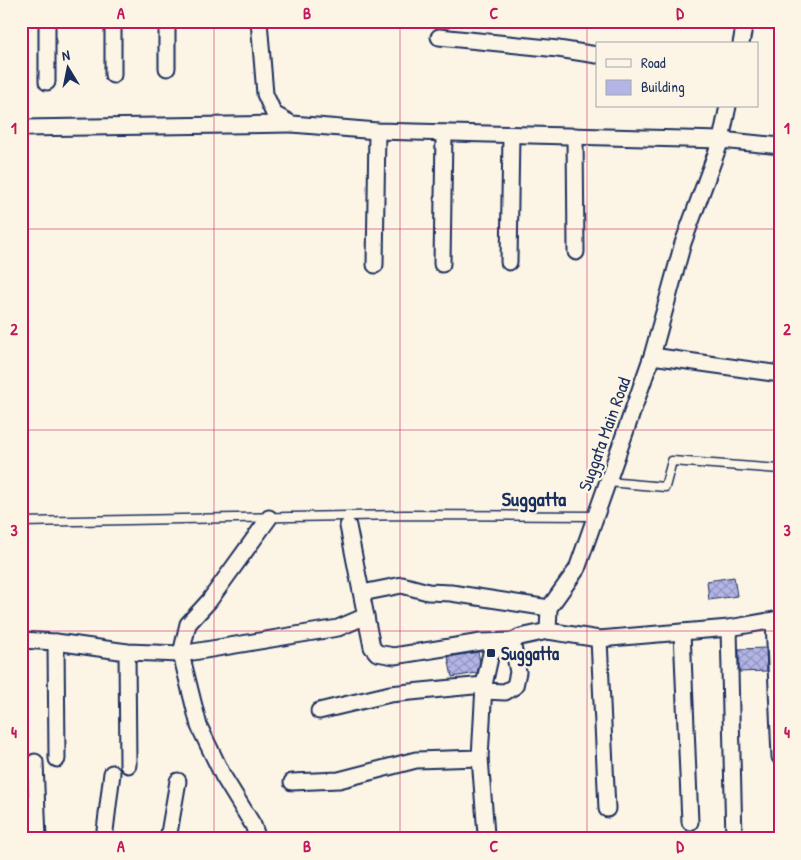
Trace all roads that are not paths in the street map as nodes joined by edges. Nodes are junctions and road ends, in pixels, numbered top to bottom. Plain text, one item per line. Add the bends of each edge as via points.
1 (47, 21) edge
2 (113, 21) edge
3 (167, 21) edge
4 (259, 21) edge
5 (745, 21) edge
6 (439, 37) dead end
7 (741, 42) edge
8 (596, 55) edge
9 (167, 68) dead end
10 (113, 76) dead end
11 (47, 82) dead end
12 (728, 108) edge
13 (292, 124) junction
14 (21, 128) edge
15 (377, 131) junction
16 (444, 133) junction
17 (510, 135) junction
18 (575, 136) junction
19 (721, 140) junction
20 (780, 146) edge
21 (576, 252) dead end
22 (509, 262) dead end
23 (442, 264) dead end
24 (375, 265) dead end
25 (652, 356) junction
26 (780, 374) edge
27 (780, 469) edge
28 (608, 482) junction
29 (595, 516) junction
30 (269, 518) junction
31 (21, 522) edge
32 (348, 526) dead end
33 (362, 593) junction
34 (549, 608) junction
35 (366, 616) junction
36 (777, 620) edge
37 (729, 628) junction
38 (548, 631) junction
39 (682, 632) junction
40 (599, 639) junction
41 (21, 640) edge
42 (512, 641) junction
43 (56, 642) junction
44 (128, 652) junction
45 (181, 654) junction
46 (484, 688) junction
47 (319, 711) dead end
48 (780, 757) edge
49 (480, 758) junction
50 (57, 759) dead end
51 (35, 762) dead end
52 (128, 764) dead end
53 (112, 773) dead end
54 (178, 780) dead end
55 (292, 782) dead end
56 (607, 809) dead end
57 (690, 822) dead end
58 (486, 834) dead end
59 (38, 839) edge
60 (104, 839) edge
61 (168, 839) edge
62 (258, 839) edge
63 (734, 839) edge

1 - 11 street
2 - 10 street
3 - 9 street
4 - 13 street via 266,94 274,114
5 - 7 street
6 - 8 street
12 - 19 street, Suggata Main Road
13 - 14 street
13 - 15 street
15 - 16 street
15 - 24 street
16 - 17 street
16 - 23 street
17 - 18 street
17 - 22 street
18 - 19 street
18 - 21 street
19 - 20 street
19 - 25 street, Suggata Main Road via 683,244
25 - 26 street
25 - 28 street, Suggata Main Road
27 - 28 lane via 672,461 665,487
28 - 29 street, Suggata Main Road
29 - 30 lane
29 - 34 street, Suggata Main Road via 577,569
30 - 31 lane
30 - 45 street via 209,601 188,624
32 - 33 street
33 - 34 street via 402,585 428,592
33 - 35 street
34 - 38 street
35 - 42 street via 372,647 382,656 481,642
35 - 45 street via 338,628
36 - 37 street
36 - 48 street
37 - 39 street
37 - 63 street
38 - 40 street
38 - 42 street via 520,636
39 - 40 street
39 - 57 street
40 - 56 street
41 - 43 street
42 - 46 street via 491,653
42 - 46 street via 518,672 515,686 505,692
43 - 44 street
43 - 50 street
44 - 45 street
44 - 52 street
45 - 62 street via 199,726 222,776 253,825
46 - 47 street via 390,694
46 - 49 street
49 - 55 street via 416,760 339,780
49 - 58 street
51 - 59 street
53 - 60 street
54 - 61 street

